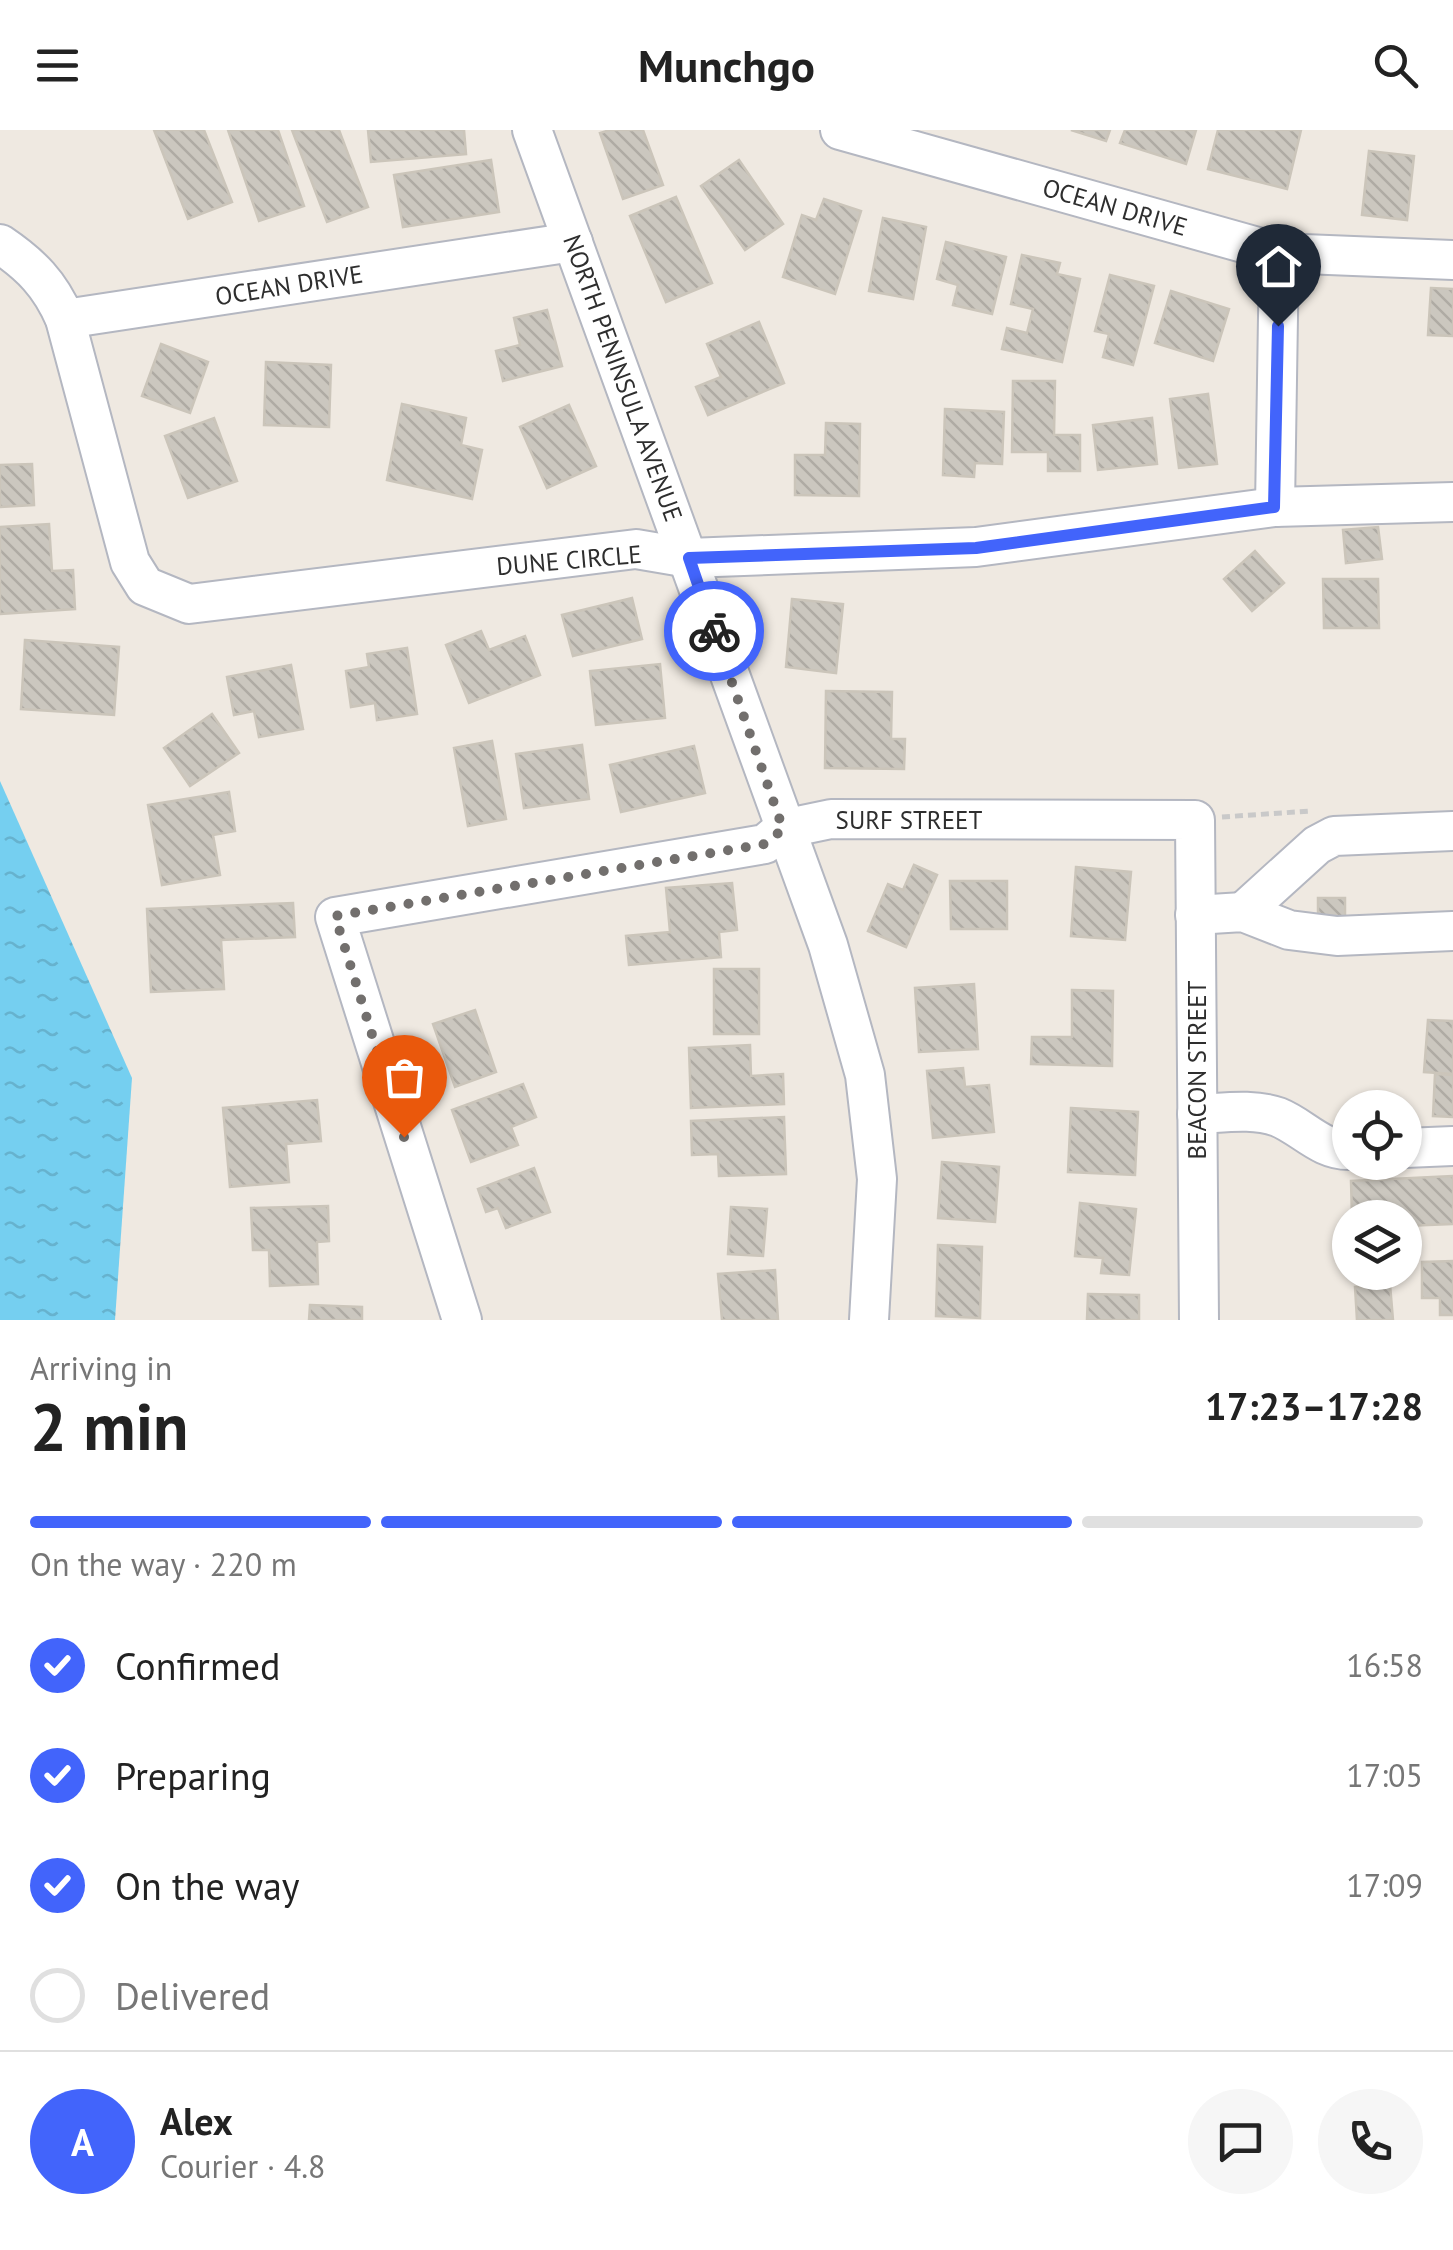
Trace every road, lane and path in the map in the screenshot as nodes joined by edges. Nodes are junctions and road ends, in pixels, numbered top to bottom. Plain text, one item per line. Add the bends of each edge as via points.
1 (532, 130) edge
2 (840, 130) edge
3 (573, 242) junction
4 (0, 244) edge
5 (1279, 253) junction
6 (1453, 260) edge
7 (65, 319) junction
8 (1453, 502) edge
9 (1274, 507) junction
10 (689, 558) junction
11 (1194, 820) joint
12 (783, 829) junction
13 (1453, 831) edge
14 (1243, 912) junction
15 (1196, 915) junction
16 (1453, 931) edge
17 (1197, 1114) junction
18 (1453, 1146) edge
19 (1332, 1147) edge
20 (1422, 1147) edge
21 (462, 1320) edge
22 (869, 1320) edge
23 (1199, 1320) edge

1 - 3 street, NORTH PENINSULA AVENUE
2 - 5 street, OCEAN DRIVE
3 - 7 street, OCEAN DRIVE
3 - 10 street, NORTH PENINSULA AVENUE
4 - 7 street, DUNE CIRCLE via 33,266
5 - 6 street, OCEAN DRIVE
5 - 9 street
7 - 10 street, DUNE CIRCLE via 130,562 144,586 189,604 636,548
8 - 9 street, DUNE CIRCLE
9 - 10 street, DUNE CIRCLE via 976,548
10 - 12 street, NORTH PENINSULA AVENUE
11 - 12 street, SURF STREET via 832,819
11 - 15 street, BEACON STREET
12 - 21 street, SURF STREET via 765,844 335,916
12 - 22 street, NORTH PENINSULA AVENUE via 828,945 866,1075 877,1179
13 - 14 street via 1334,836
14 - 15 street
14 - 16 street via 1289,930 1337,936
15 - 17 street, BEACON STREET
17 - 19 street via 1262,1112
17 - 23 street, BEACON STREET
18 - 20 street

